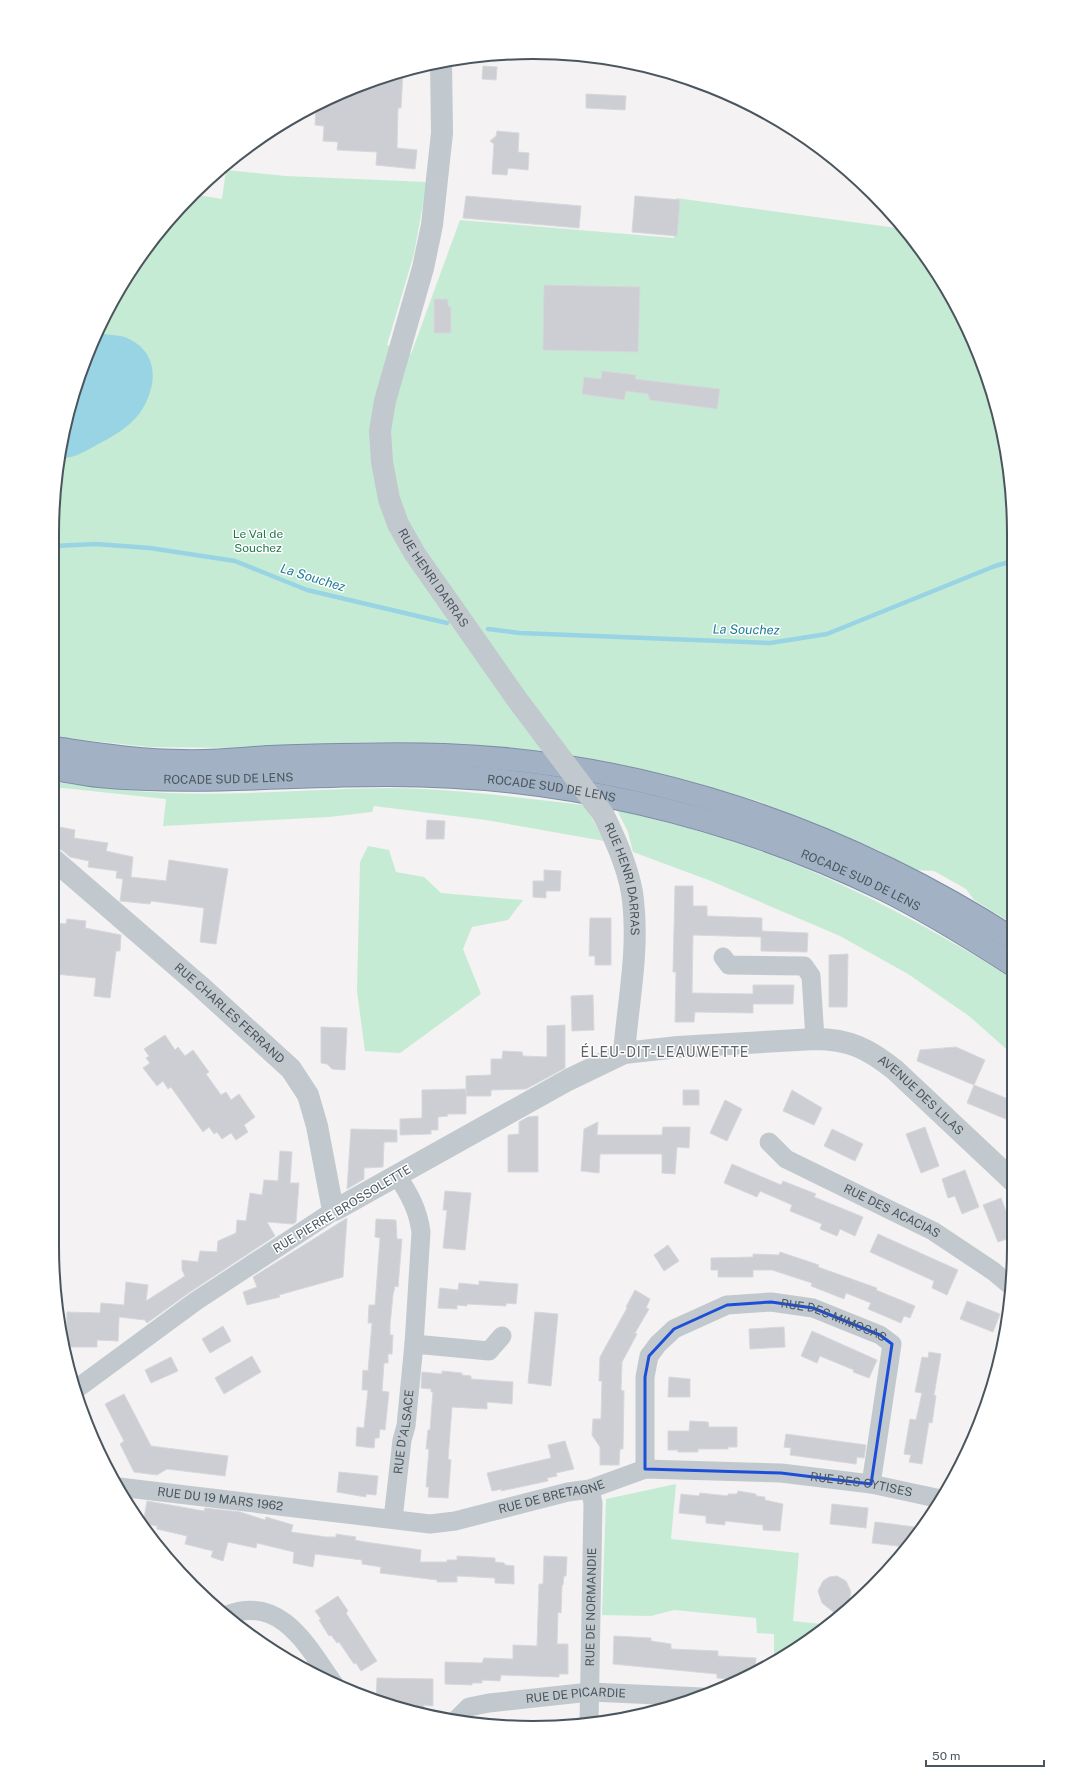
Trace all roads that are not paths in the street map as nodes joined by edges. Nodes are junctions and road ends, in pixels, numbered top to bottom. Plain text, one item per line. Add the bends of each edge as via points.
1 (441, 68) edge
2 (59, 749) edge
3 (59, 770) edge
4 (59, 868) edge
5 (1007, 935) edge
6 (724, 957) dead end
7 (1007, 961) edge
8 (628, 1013) junction
9 (815, 1039) junction
10 (662, 1049) junction
11 (624, 1054) junction
12 (769, 1142) dead end
13 (397, 1175) junction
14 (1007, 1175) edge
15 (335, 1210) junction
16 (1006, 1282) edge
17 (502, 1336) dead end
18 (414, 1344) junction
19 (80, 1386) edge
20 (645, 1469) junction
21 (781, 1473) joint
22 (871, 1484) junction
23 (126, 1489) edge
24 (590, 1489) junction
25 (935, 1498) edge
26 (322, 1511) joint
27 (393, 1519) junction
28 (233, 1614) edge
29 (327, 1674) edge
30 (590, 1692) junction
31 (684, 1696) edge
32 (461, 1715) edge
33 (589, 1718) edge

1 - 8 street, RUE HENRI DARRAS, bridge via 442,133 432,225 423,268 385,401 380,431 382,462 389,499 398,524 415,554 516,698 603,814 620,853 633,899 634,964
2 - 5 highway, ROCADE SUD DE LENS via 183,761 322,755 446,755 554,765 618,775 734,805 822,838 903,876
3 - 7 highway, ROCADE SUD DE LENS via 97,776 184,780 378,775 445,776 528,783 636,802 724,825 804,854 884,889 961,931
4 - 15 street, RUE CHARLES FERRAND via 195,982 291,1069 308,1095
6 - 9 street via 729,965 804,966 811,976
8 - 10 street via 640,1034
8 - 11 street, RUE HENRI DARRAS
9 - 10 street, AVENUE DES LILAS
9 - 14 street, AVENUE DES LILAS via 834,1039 866,1049 878,1056
10 - 11 street, RUE PIERRE BROSSOLETTE
11 - 13 street, RUE PIERRE BROSSOLETTE via 568,1080
12 - 16 street, RUE DES ACACIAS via 786,1158 934,1231
13 - 15 street, RUE PIERRE BROSSOLETTE
13 - 18 street, RUE D'ALSACE via 418,1214 421,1232
15 - 19 street, RUE PIERRE BROSSOLETTE via 196,1301
17 - 18 street via 489,1352
18 - 27 street, RUE D'ALSACE
20 - 21 street, RUE DE BRETAGNE
20 - 22 street, RUE DES MIMOSAS via 645,1377 649,1356 658,1344 674,1329 726,1305 771,1302 813,1308 880,1335 892,1344
20 - 24 street, RUE DE BRETAGNE
21 - 22 street, RUE DES CYTISES
22 - 25 street, RUE DES CYTISES
23 - 26 street, RUE DU 19 MARS 1962
24 - 27 street, RUE DE BRETAGNE via 568,1492 455,1521 430,1524
24 - 30 street, RUE DE NORMANDIE via 593,1503
26 - 27 street, RUE DE BRETAGNE
28 - 29 street via 247,1610 269,1614 285,1621 299,1634
30 - 31 street, RUE DE PICARDIE
30 - 32 street, RUE DE PICARDIE via 489,1702 469,1707
30 - 33 street, RUE DE NORMANDIE

